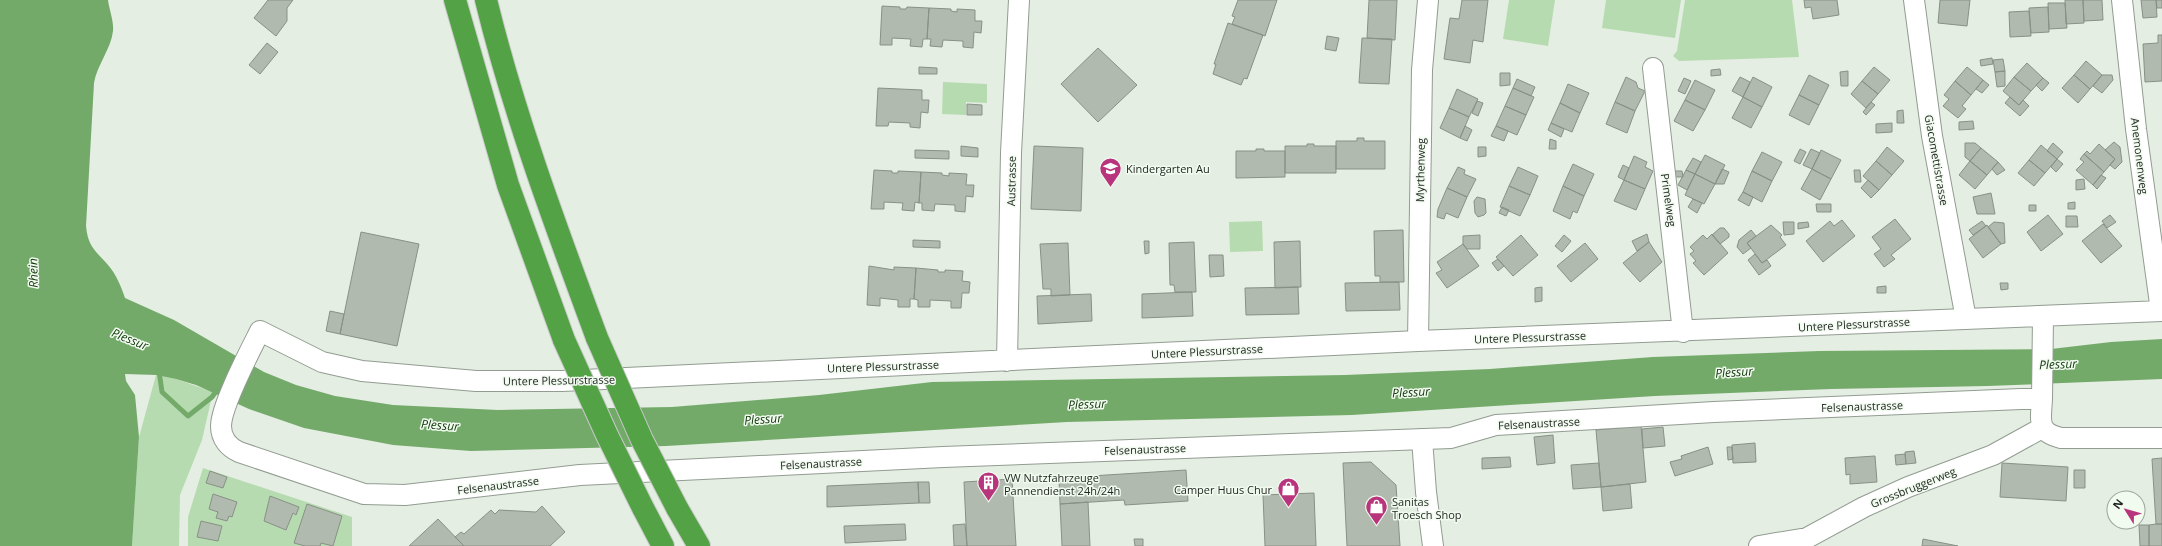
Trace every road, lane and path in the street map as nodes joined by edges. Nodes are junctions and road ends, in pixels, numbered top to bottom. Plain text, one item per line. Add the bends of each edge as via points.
1 (455, 0) edge
2 (486, 0) edge
3 (1018, 0) edge
4 (1428, 0) edge
5 (1914, 0) edge
6 (2122, 0) edge
7 (1653, 68) dead end
8 (2162, 311) edge
9 (2043, 317) junction
10 (1966, 319) junction
11 (260, 331) joint
12 (1683, 332) junction
13 (1418, 341) junction
14 (1007, 361) junction
15 (2042, 394) junction
16 (2042, 428) junction
17 (2162, 438) edge
18 (1422, 439) junction
19 (663, 546) edge
20 (699, 546) edge
21 (1433, 546) edge
22 (1759, 546) edge

1 - 19 highway, bridge via 508,185 564,340 607,435
2 - 20 highway, bridge via 496,43 537,176 597,338 642,440
3 - 14 street, Austrasse
4 - 13 street, Myrthenweg via 1422,70
5 - 10 street, Giacomettistrasse via 1932,136
6 - 8 street, Anemonenweg via 2137,137
7 - 12 street, Primelweg
8 - 9 street, Untere Plessurstrasse
9 - 10 street, Untere Plessurstrasse
9 - 15 street
10 - 12 street, Untere Plessurstrasse
11 - 14 street, Untere Plessurstrasse via 322,362 355,370 476,381 562,381
11 - 18 street, Felsenaustrasse via 226,404 222,418 222,433 226,442 233,449 364,494 406,495 580,475 950,457
12 - 13 street, Untere Plessurstrasse
13 - 14 street, Untere Plessurstrasse
15 - 16 street
15 - 18 street, Felsenaustrasse via 1496,425 1451,438
16 - 17 street via 2061,438
16 - 22 street, Grossbruggerweg via 1993,455 1908,487 1864,507 1807,538
18 - 21 street

